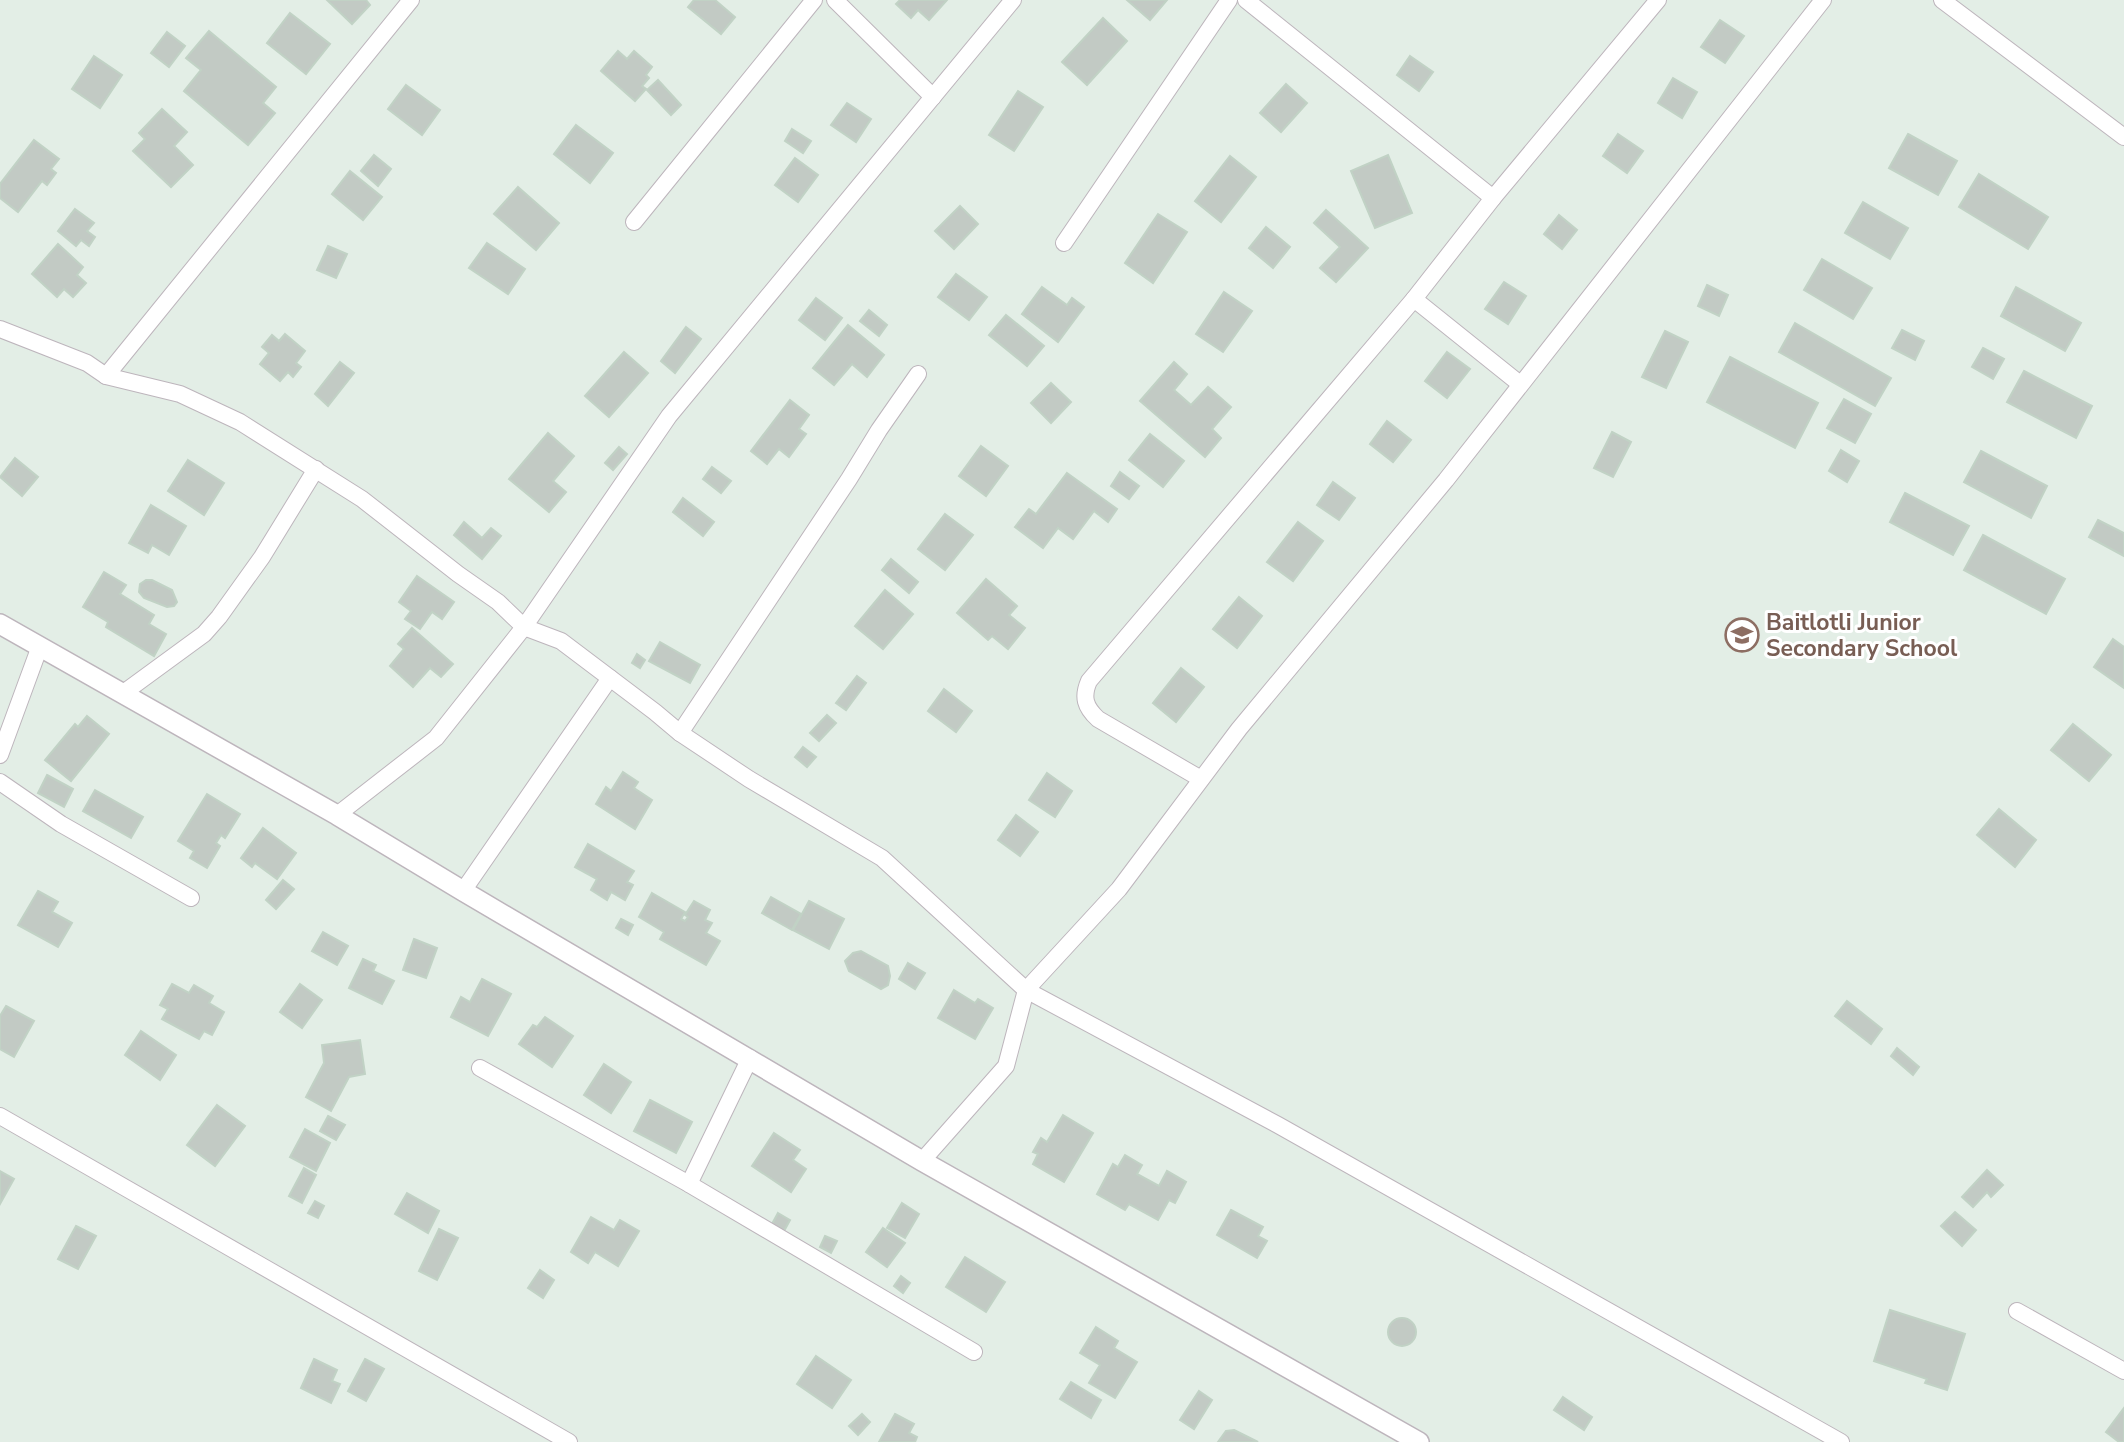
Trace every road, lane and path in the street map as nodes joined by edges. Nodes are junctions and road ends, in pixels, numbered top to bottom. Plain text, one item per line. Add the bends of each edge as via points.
1 (411, 0) edge
2 (814, 0) edge
3 (835, 0) edge
4 (1013, 0) edge
5 (1229, 0) edge
6 (1246, 0) edge
7 (1658, 0) edge
8 (1823, 0) edge
9 (1942, 0) edge
10 (933, 97) junction
11 (2124, 137) edge
12 (1493, 198) junction
13 (634, 222) dead end
14 (1064, 243) dead end
15 (1414, 299) junction
16 (0, 329) edge
17 (918, 374) dead end
18 (106, 376) junction
19 (1520, 384) junction
20 (316, 469) junction
21 (0, 624) edge
22 (524, 627) junction
23 (40, 646) junction
24 (610, 677) junction
25 (122, 694) junction
26 (680, 733) junction
27 (0, 755) edge
28 (1202, 779) junction
29 (0, 782) edge
30 (337, 815) junction
31 (463, 891) junction
32 (191, 898) dead end
33 (1026, 990) junction
34 (750, 1058) junction
35 (480, 1068) dead end
36 (0, 1116) edge
37 (922, 1161) junction
38 (690, 1184) junction
39 (2017, 1311) dead end
40 (974, 1352) dead end
41 (2124, 1371) edge
42 (569, 1442) edge
43 (1419, 1442) edge
44 (1841, 1442) edge

1 - 18 street
2 - 13 street
3 - 10 street
4 - 10 street
5 - 14 street
6 - 12 street
7 - 12 street
8 - 19 street
9 - 11 street
10 - 22 street via 669,416
12 - 15 street
15 - 19 street
15 - 28 street via 1089,681 1084,693 1087,709 1098,719
16 - 18 street via 87,363
17 - 26 street
18 - 20 street via 180,394 240,422
19 - 28 street
20 - 22 street via 498,602
20 - 25 street via 262,557 204,635
21 - 23 street
22 - 24 street via 561,641
22 - 30 street via 436,738
23 - 25 street
23 - 27 street
24 - 26 street
24 - 31 street
25 - 30 street
26 - 33 street via 882,858
28 - 33 street via 1119,889
29 - 32 street via 61,824
30 - 31 street
31 - 34 street
33 - 37 street via 1006,1066
33 - 44 street via 1290,1132
34 - 37 street
34 - 38 street
35 - 38 street
36 - 42 street
37 - 43 street
38 - 40 street
39 - 41 street

